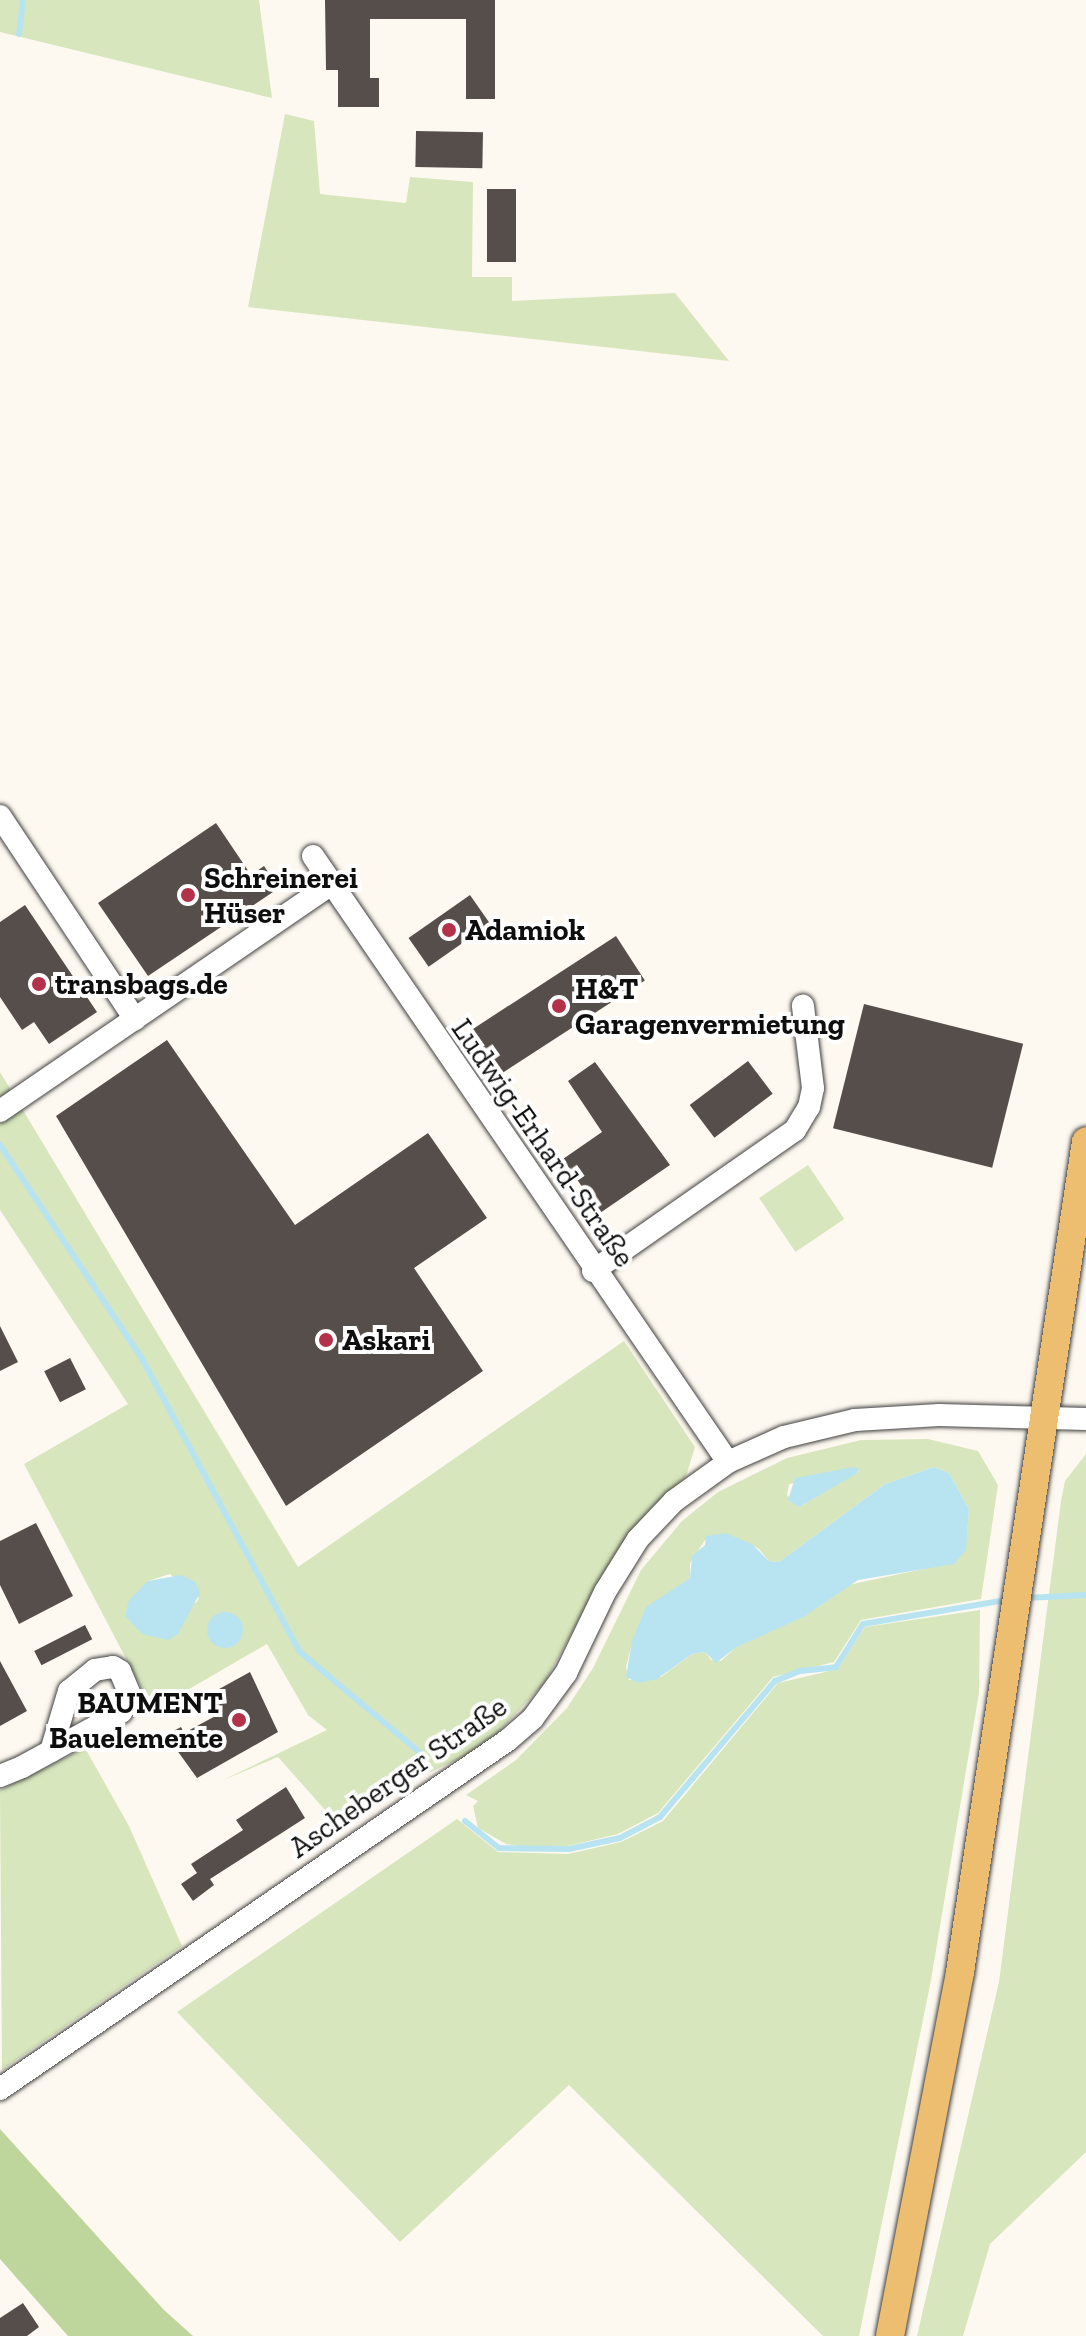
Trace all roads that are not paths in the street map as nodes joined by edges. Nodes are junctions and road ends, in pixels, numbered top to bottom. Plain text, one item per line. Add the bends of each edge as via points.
1 (0, 816) edge
2 (313, 856) dead end
3 (332, 884) junction
4 (803, 1006) dead end
5 (135, 1019) junction
6 (7, 1107) edge
7 (1086, 1142) edge
8 (593, 1271) junction
9 (1043, 1418) junction
10 (1086, 1419) edge
11 (728, 1462) junction
12 (51, 1751) dead end
13 (0, 1776) edge
14 (0, 2089) edge
15 (890, 2336) edge

1 - 5 street
2 - 3 street, Ludwig-Erhard-Straße
3 - 5 street
3 - 8 street, Ludwig-Erhard-Straße
4 - 8 street via 813,1088 795,1130
5 - 6 street
7 - 9 main road
8 - 11 street, Ludwig-Erhard-Straße
9 - 10 street, Ascheberger Straße
9 - 11 street, Ascheberger Straße via 939,1415 855,1420 784,1437
9 - 15 main road via 960,1972
11 - 14 street, Ascheberger Straße via 674,1501 638,1539 566,1673 533,1718 508,1740
12 - 13 street

